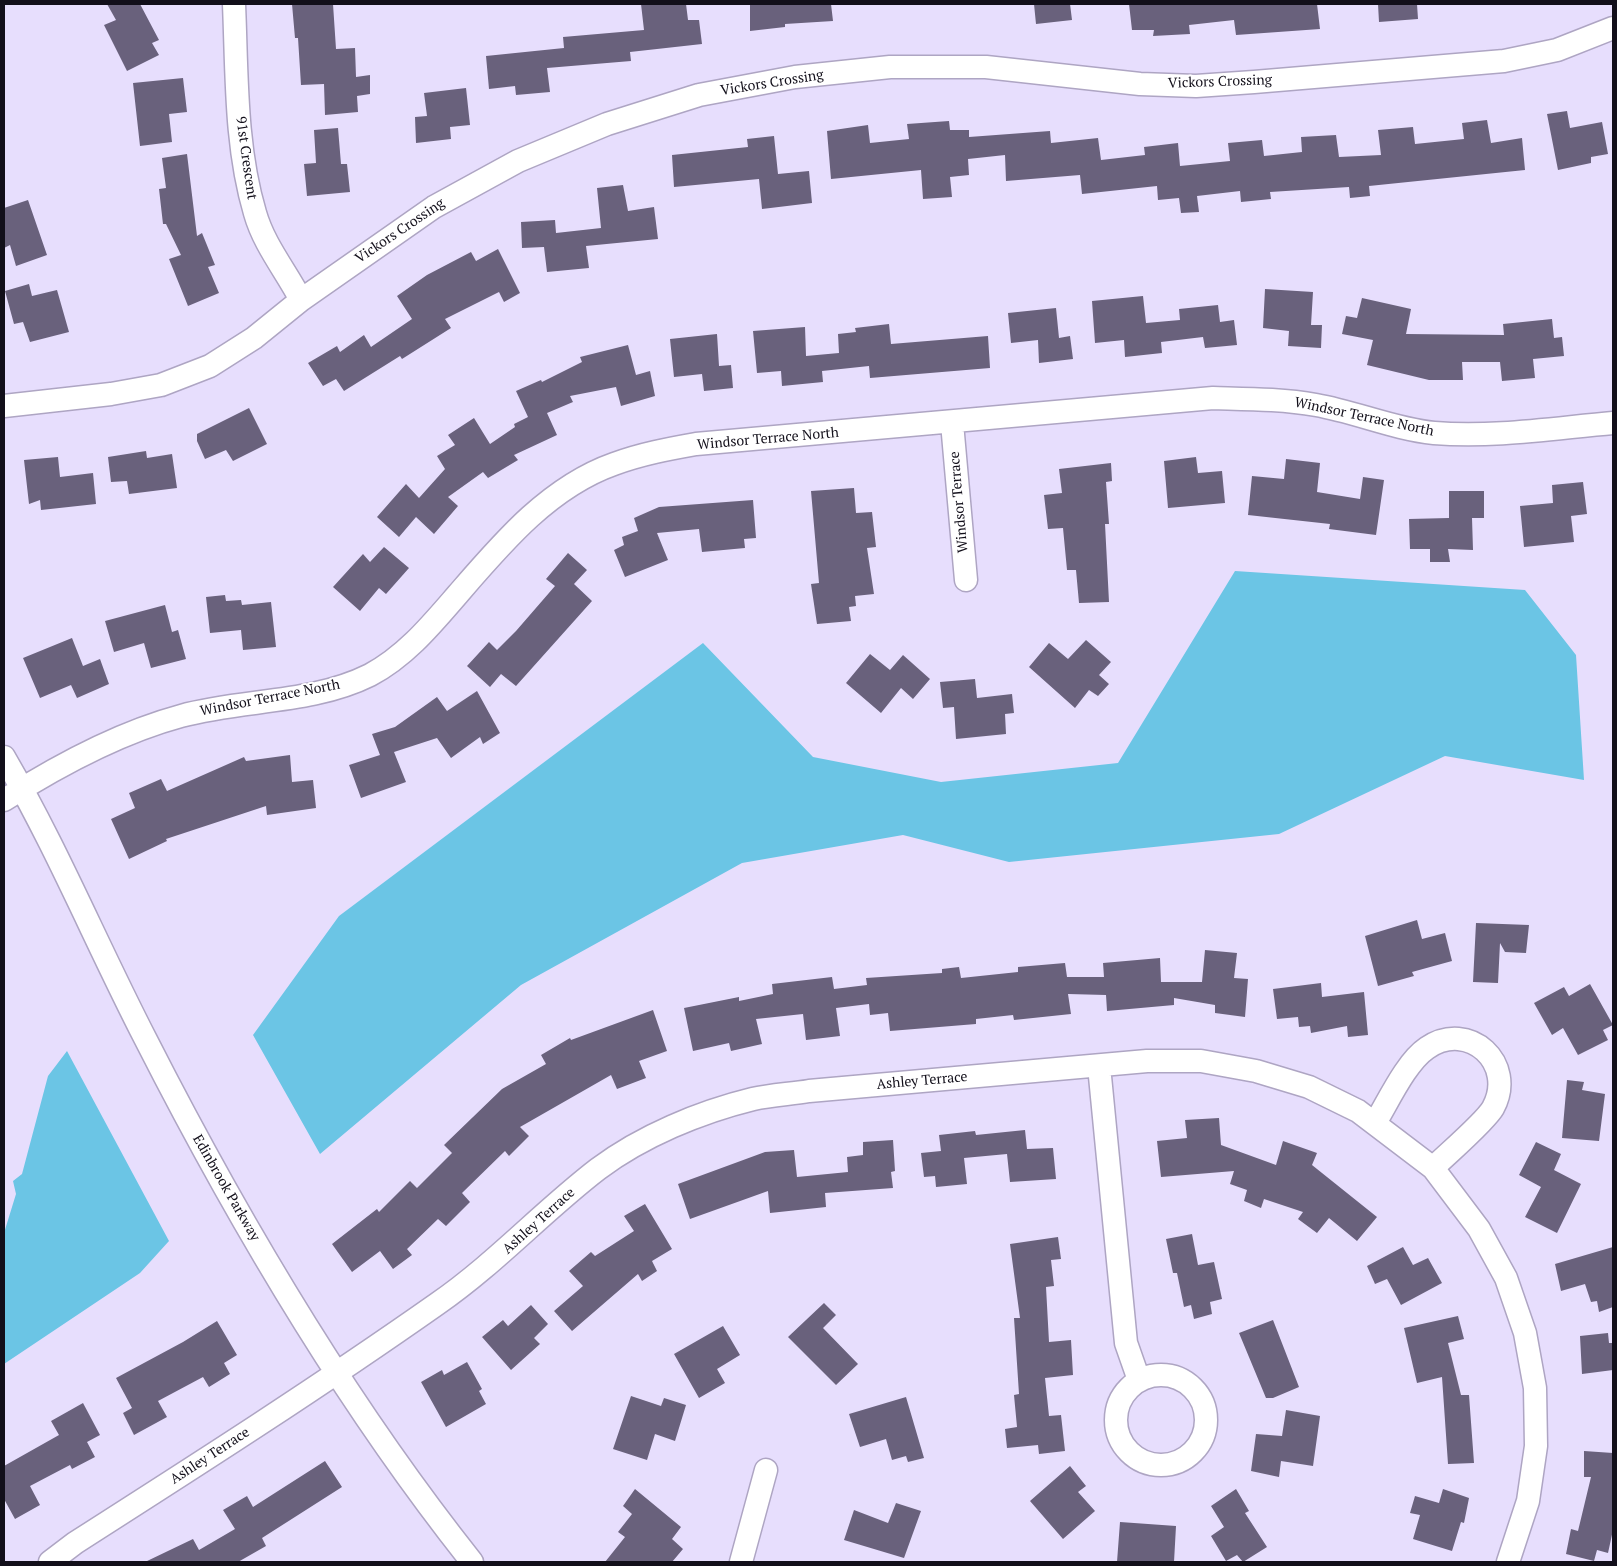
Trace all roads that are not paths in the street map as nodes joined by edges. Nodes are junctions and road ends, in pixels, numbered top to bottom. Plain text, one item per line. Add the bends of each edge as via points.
1 (234, 4) edge
2 (1613, 28) edge
3 (302, 300) junction
4 (4, 406) edge
5 (952, 423) junction
6 (1613, 423) edge
7 (966, 580) dead end
8 (4, 757) edge
9 (13, 794) edge
10 (1099, 1066) junction
11 (1375, 1124) junction
12 (1433, 1168) junction
13 (338, 1373) junction
14 (1139, 1380) junction
15 (766, 1470) dead end
16 (50, 1562) edge
17 (472, 1562) edge
18 (741, 1562) edge
19 (1508, 1562) edge

1 - 3 street, 91st Crescent via 246,175 268,246
2 - 3 street, Vickors Crossing via 1557,50 1504,61 1216,84 1140,84 986,67 890,67 795,77 699,95 607,124 518,161 434,207
3 - 4 street, Vickors Crossing via 254,338 210,366 161,385
5 - 6 street, Windsor Terrace North via 1213,398 1316,405 1434,433 1505,432
5 - 7 street, Windsor Terrace
5 - 9 street, Windsor Terrace North via 696,444 612,464 574,484 537,510 507,538 423,633 400,655 370,674 337,687 182,715 137,730 64,764
8 - 9 street, Edinbrook Parkway
9 - 13 street, Edinbrook Parkway via 229,1196
10 - 11 street, Ashley Terrace via 1147,1061 1202,1061 1256,1071 1308,1087 1358,1111
10 - 13 street, Ashley Terrace via 809,1091 754,1099 699,1116 648,1139 600,1167 556,1203 499,1258
10 - 14 street via 1126,1343
11 - 12 street, Ashley Terrace
11 - 12 street via 1411,1065 1426,1048 1443,1041 1462,1039 1491,1055 1498,1074 1499,1092 1492,1110
12 - 19 street, Ashley Terrace via 1483,1237 1506,1278 1525,1333 1535,1388 1536,1446 1528,1501
13 - 16 street, Ashley Terrace
13 - 17 street, Edinbrook Parkway
14 - 14 street via 1153,1375 1183,1380 1203,1402 1204,1432 1188,1457 1160,1466 1132,1456 1122,1444 1116,1430 1117,1408 1128,1389
15 - 18 street

